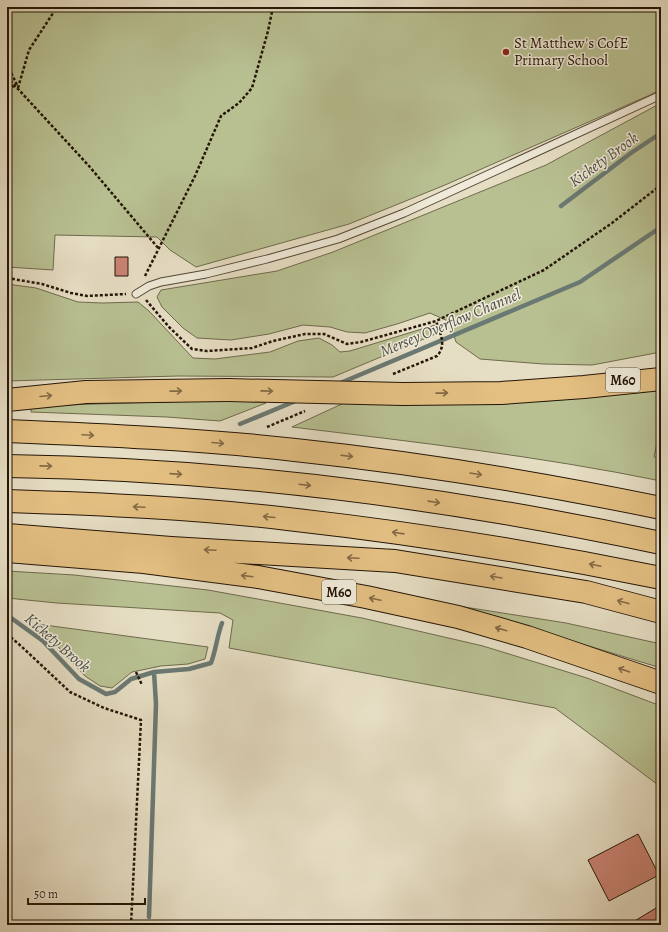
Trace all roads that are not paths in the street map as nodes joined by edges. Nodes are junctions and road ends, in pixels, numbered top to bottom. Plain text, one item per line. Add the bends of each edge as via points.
1 (661, 95) edge
2 (136, 294) road end
3 (661, 373) edge
4 (661, 379) edge
5 (584, 387) junction
6 (7, 400) edge
7 (7, 431) edge
8 (7, 466) edge
9 (7, 501) edge
10 (661, 508) edge
11 (7, 535) edge
12 (661, 543) edge
13 (7, 551) edge
14 (661, 578) edge
15 (661, 612) edge
16 (661, 683) edge

1 - 2 lane via 404,213 338,239 206,274 161,282
3 - 5 highway, M60
4 - 5 highway, M60
6 -> 5 highway, M60, bridge via 86,392 228,390 403,394 501,393
7 -> 10 highway via 152,438 293,449 422,465 557,487
8 -> 12 highway via 61,466 290,483 494,511
14 -> 9 highway via 497,548 288,519 190,510
15 -> 11 highway, M60 via 586,592 396,561 171,548
16 -> 13 highway, M60 via 527,637 458,617 366,597 258,577 144,562

